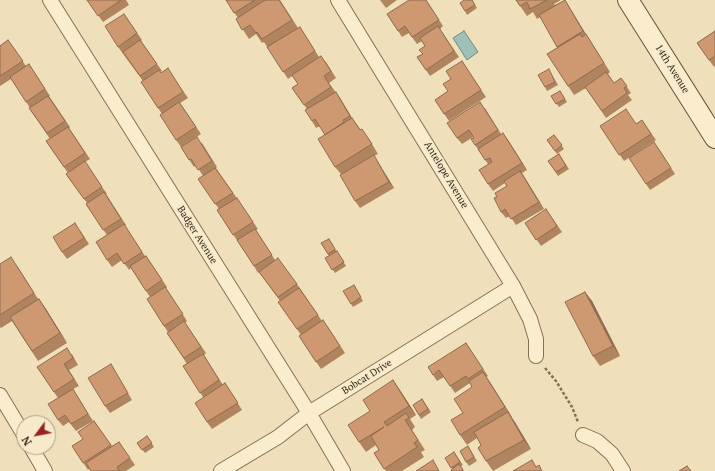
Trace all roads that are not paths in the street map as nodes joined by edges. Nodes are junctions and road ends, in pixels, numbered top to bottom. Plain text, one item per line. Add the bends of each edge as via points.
1 (50, 0) edge
2 (338, 0) edge
3 (628, 0) edge
4 (715, 138) edge
5 (513, 286) junction
6 (536, 356) road end
7 (0, 394) edge
8 (309, 413) junction
9 (16, 421) edge
10 (583, 435) road end
11 (36, 455) edge
12 (45, 471) edge
13 (221, 471) edge
14 (342, 471) edge
15 (622, 471) edge

1 - 8 street, Badger Avenue
2 - 5 street, Antelope Avenue
3 - 4 street, 14th Avenue
5 - 6 street, Antelope Avenue via 530,319 536,339
5 - 8 street, Bobcat Drive
7 - 9 street
8 - 13 street, Bobcat Drive via 278,437
8 - 14 street, Badger Avenue
10 - 15 street via 597,441 612,454
11 - 12 street

